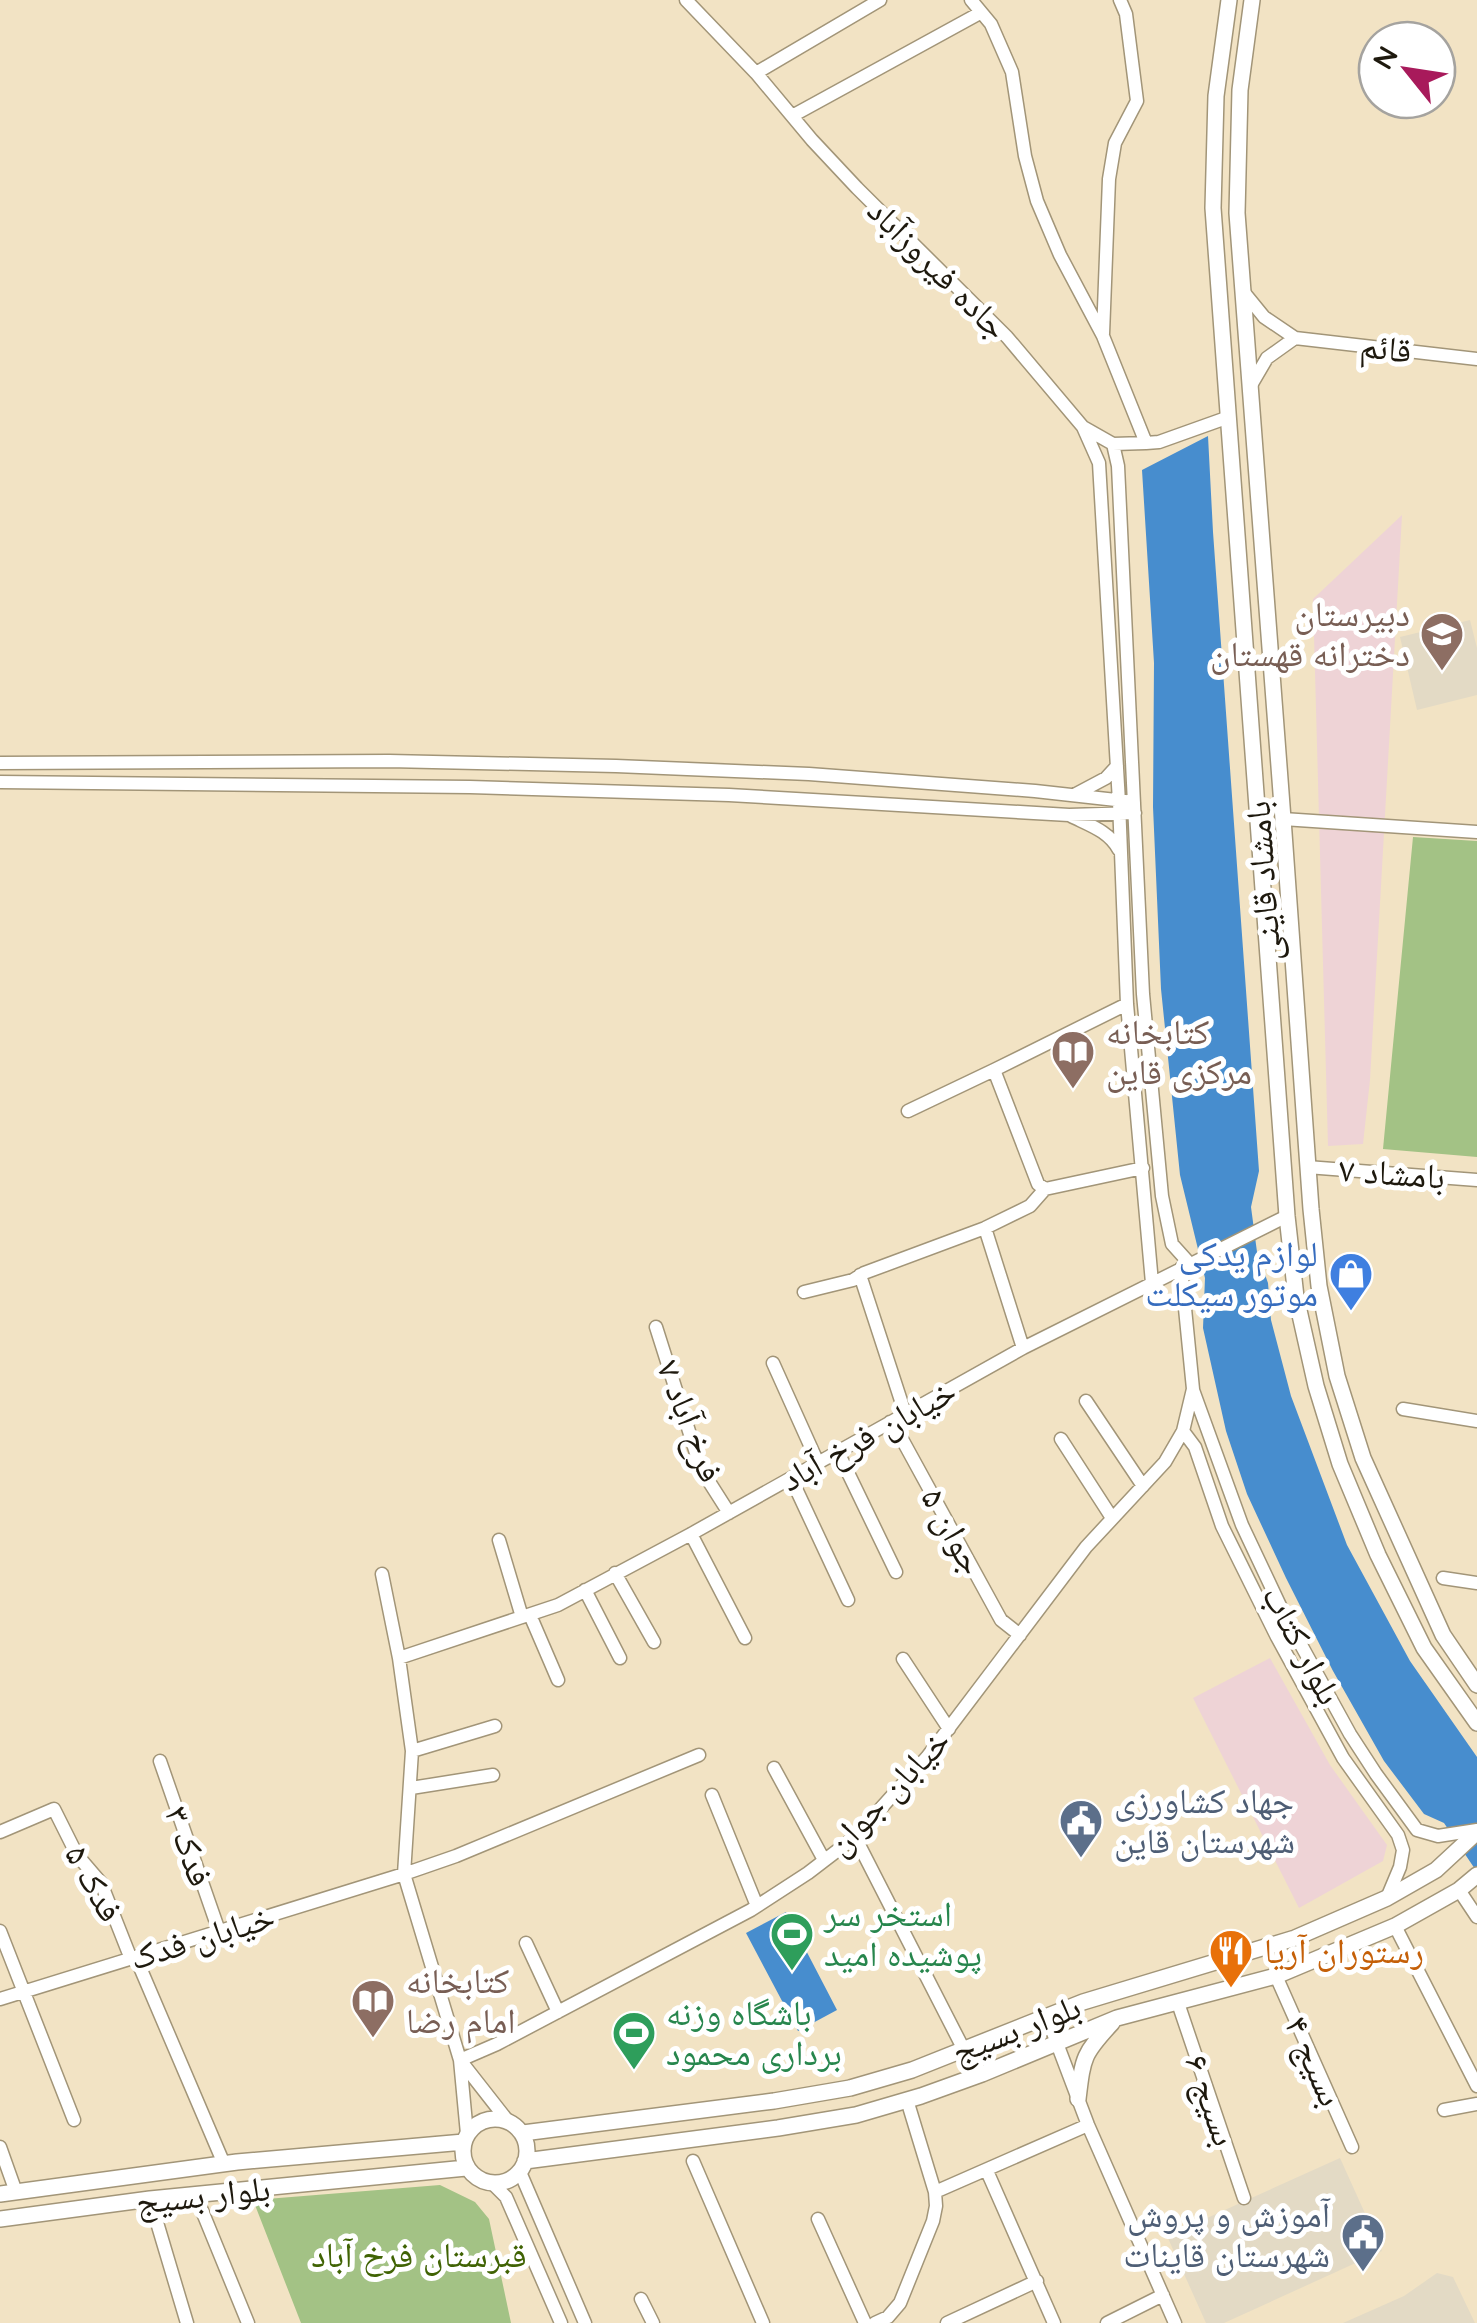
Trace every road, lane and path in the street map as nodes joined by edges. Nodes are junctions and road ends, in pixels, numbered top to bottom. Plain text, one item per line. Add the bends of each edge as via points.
1 (686, 0) edge
2 (880, 0) edge
3 (970, 0) edge
4 (1120, 0) edge
5 (1229, 0) edge
6 (1252, 0) edge
7 (980, 13) junction
8 (756, 73) junction
9 (792, 116) junction
10 (1242, 290) junction
11 (1103, 336) junction
12 (1294, 338) junction
13 (1477, 358) edge
14 (1250, 387) junction
15 (1229, 417) junction
16 (1084, 426) junction
17 (1146, 442) junction
18 (1113, 444) junction
19 (1272, 683) junction
20 (1249, 685) junction
21 (0, 763) edge
22 (1117, 766) junction
23 (0, 782) edge
24 (1074, 795) junction
25 (1119, 807) junction
26 (1135, 808) junction
27 (1069, 815) junction
28 (1284, 819) junction
29 (1477, 832) edge
30 (1120, 853) junction
31 (1127, 1004) junction
32 (994, 1070) junction
33 (908, 1110) dead end
34 (1308, 1166) junction
35 (1143, 1168) junction
36 (1477, 1180) edge
37 (1045, 1189) junction
38 (1287, 1216) junction
39 (985, 1228) junction
40 (1186, 1266) junction
41 (860, 1275) junction
42 (1152, 1283) junction
43 (804, 1292) dead end
44 (656, 1327) dead end
45 (1023, 1348) junction
46 (773, 1364) dead end
47 (1193, 1388) junction
48 (1086, 1401) dead end
49 (1403, 1409) dead end
50 (904, 1413) junction
51 (1477, 1421) edge
52 (890, 1422) junction
53 (1183, 1431) junction
54 (1061, 1439) dead end
55 (838, 1452) junction
56 (818, 1463) junction
57 (791, 1478) junction
58 (1143, 1486) junction
59 (729, 1513) junction
60 (1112, 1518) junction
61 (692, 1534) junction
62 (499, 1540) dead end
63 (896, 1572) dead end
64 (615, 1573) junction
65 (382, 1574) dead end
66 (1442, 1578) dead end
67 (1477, 1583) edge
68 (585, 1590) junction
69 (848, 1600) dead end
70 (526, 1616) junction
71 (1020, 1636) junction
72 (745, 1638) dead end
73 (654, 1642) dead end
74 (399, 1658) junction
75 (620, 1658) dead end
76 (902, 1659) dead end
77 (1472, 1679) edge
78 (558, 1680) dead end
79 (1449, 1684) junction
80 (1477, 1723) edge
81 (495, 1726) dead end
82 (949, 1729) junction
83 (412, 1751) junction
84 (699, 1755) dead end
85 (160, 1762) dead end
86 (774, 1768) dead end
87 (492, 1776) dead end
88 (411, 1788) junction
89 (712, 1796) dead end
90 (1406, 1818) junction
91 (1392, 1826) junction
92 (1477, 1831) edge
93 (0, 1832) edge
94 (855, 1837) junction
95 (824, 1860) junction
96 (404, 1874) junction
97 (1477, 1876) edge
98 (1459, 1890) junction
99 (1387, 1898) junction
100 (757, 1906) junction
101 (1477, 1917) edge
102 (1395, 1926) junction
103 (0, 1931) edge
104 (218, 1931) junction
105 (526, 1942) dead end
106 (134, 1958) junction
107 (1276, 1976) junction
108 (23, 1992) junction
109 (0, 1999) edge
110 (1178, 2003) junction
111 (558, 2012) junction
112 (1047, 2017) junction
113 (1118, 2018) junction
114 (1056, 2042) junction
115 (964, 2050) junction
116 (460, 2060) junction
117 (1477, 2086) edge
118 (1078, 2098) junction
119 (907, 2100) junction
120 (1477, 2104) edge
121 (1444, 2110) dead end
122 (74, 2120) dead end
123 (507, 2120) junction
124 (1088, 2125) junction
125 (523, 2133) junction
126 (466, 2138) junction
127 (0, 2147) edge
128 (1352, 2147) dead end
129 (693, 2161) dead end
130 (224, 2164) junction
131 (522, 2166) junction
132 (466, 2168) junction
133 (987, 2171) junction
134 (491, 2182) junction
135 (935, 2192) junction
136 (8, 2193) edge
137 (196, 2196) junction
138 (1244, 2198) dead end
139 (150, 2200) junction
140 (0, 2219) edge
141 (818, 2219) dead end
142 (1037, 2281) junction
143 (1163, 2295) junction
144 (641, 2298) dead end
145 (186, 2323) edge
146 (248, 2323) edge
147 (560, 2323) edge
148 (585, 2323) edge
149 (652, 2323) edge
150 (763, 2323) edge
151 (865, 2323) edge
152 (875, 2323) edge
153 (947, 2323) edge
154 (1054, 2323) edge
155 (1107, 2323) edge
156 (1175, 2323) edge

1 - 8 street, جاده فیروزآباد
2 - 8 street
3 - 7 street
4 - 11 street via 1137,101 1115,143 1108,179
5 - 15 main road, بامشاد قاینی via 1216,96 1214,208
6 - 10 main road, بامشاد قاینی via 1240,90
7 - 9 street
7 - 11 street via 1012,72 1037,201
8 - 9 street, جاده فیروزآباد
9 - 16 street, جاده فیروزآباد
10 - 12 street
10 - 14 main road, بامشاد قاینی
11 - 17 street
12 - 13 street, قائم
12 - 14 street via 1266,358
14 - 19 main road, بامشاد قاینی
15 - 17 street
15 - 20 main road, بامشاد قاینی
16 - 18 street, جاده فیروزآباد
16 - 22 street via 1099,463
17 - 18 street
18 - 26 street
19 - 20 main road
19 - 28 main road, بامشاد قاینی
20 - 38 main road, بامشاد قاینی
21 - 24 street via 616,766
22 - 24 street
22 - 25 street
23 - 27 street via 730,795
24 - 25 street
25 - 26 street
25 - 27 street
25 - 30 street
26 - 40 street via 1162,1196 1172,1244
27 - 30 street via 1114,840
28 - 29 street
28 - 34 main road, بامشاد قاینی
30 - 31 street
31 - 32 street
31 - 35 street
32 - 33 street
32 - 37 street
34 - 36 street, بامشاد ۷
34 - 77 main road, بامشاد قاینی via 1319,1286 1358,1442 1443,1636
35 - 37 street
35 - 42 street
37 - 39 street via 1030,1206
38 - 40 street, خیابان فرخ آباد
38 - 79 main road, بامشاد قاینی via 1296,1297 1340,1464 1424,1648
39 - 41 street
39 - 45 street
40 - 42 street, خیابان فرخ آباد
40 - 47 street
41 - 43 street
41 - 50 street
42 - 45 street, خیابان فرخ آباد
44 - 59 street, فرخ آباد ۷ via 702,1469
45 - 50 street, خیابان فرخ آباد
46 - 56 street
47 - 53 street
47 - 90 street, بلوار کتاب via 1242,1525 1283,1612 1350,1734
48 - 58 street
49 - 51 street
50 - 52 street, خیابان فرخ آباد
52 - 55 street, خیابان فرخ آباد
52 - 71 street, جوان ۵ via 1002,1620
53 - 58 street, خیابان جوان
53 - 91 street, بلوار کتاب via 1277,1637 1343,1758
54 - 60 street
55 - 56 street, خیابان فرخ آباد
55 - 63 street
56 - 57 street, خیابان فرخ آباد
57 - 59 street, خیابان فرخ آباد
57 - 69 street
58 - 60 street, خیابان جوان
59 - 61 street, خیابان فرخ آباد
60 - 71 street, خیابان جوان
61 - 64 street, خیابان فرخ آباد
61 - 72 street
62 - 70 street
64 - 68 street, خیابان فرخ آباد
64 - 73 street
65 - 74 street
66 - 67 street
68 - 70 street, خیابان فرخ آباد
68 - 75 street
70 - 74 street, خیابان فرخ آباد
70 - 78 street
71 - 82 street, خیابان جوان
74 - 83 street
76 - 82 street
77 - 79 main road
79 - 80 main road, بامشاد قاینی
81 - 83 street
82 - 94 street, خیابان جوان
83 - 88 street
84 - 96 street, خیابان فدک
85 - 104 street, فدک ۳
86 - 95 street
87 - 88 street
88 - 96 street
89 - 100 street
90 - 91 street
90 - 92 street, بلوار کتاب via 1417,1830 1438,1836
91 - 99 street, بلوار کتاب via 1402,1850
92 - 99 main road, بلوار بسیج via 1436,1870
93 - 106 street, فدک ۵ via 54,1809 101,1884
94 - 95 street, خیابان جوان
94 - 115 street
95 - 100 street, خیابان جوان
96 - 104 street, خیابان فدک
96 - 116 street
97 - 98 main road, بلوار بسیج
98 - 101 street
98 - 102 main road, بلوار بسیج
99 - 112 main road, بلوار بسیج via 1295,1938
100 - 111 street, خیابان جوان
102 - 107 main road, بلوار بسیج
102 - 117 street
103 - 108 street
104 - 106 street, خیابان فدک
105 - 111 street
106 - 108 street, خیابان فدک
106 - 130 street, فدک ۵
107 - 110 main road, بلوار بسیج
107 - 128 street, بسیج ۴
108 - 109 street, خیابان فدک
108 - 122 street
110 - 113 main road, بلوار بسیج
110 - 138 street, بسیج ۶
111 - 116 street, خیابان جوان
112 - 114 street
112 - 115 main road, بلوار بسیج
113 - 114 main road, بلوار بسیج
113 - 118 main road via 1090,2047
114 - 118 street
114 - 119 main road, بلوار بسیج
115 - 125 main road, بلوار بسیج via 850,2088
116 - 123 street
116 - 126 street
118 - 124 street
119 - 131 main road, بلوار بسیج via 856,2115
119 - 135 street
120 - 121 street
123 - 125 main road
123 - 126 main road via 487,2118
124 - 133 street
124 - 143 street
125 - 131 main road via 528,2153
126 - 130 main road, بلوار بسیج
126 - 132 main road
127 - 136 street
129 - 150 street
130 - 136 main road, بلوار بسیج
131 - 134 main road via 502,2183
131 - 148 street
132 - 134 main road
132 - 137 main road, بلوار بسیج
133 - 135 street
133 - 142 street
134 - 147 street via 506,2197
135 - 152 street via 932,2220 900,2303
137 - 139 main road, بلوار بسیج
137 - 146 street
139 - 140 main road, بلوار بسیج
139 - 145 street
141 - 151 street
142 - 153 street
142 - 154 street
143 - 155 street
143 - 156 street
144 - 149 street

